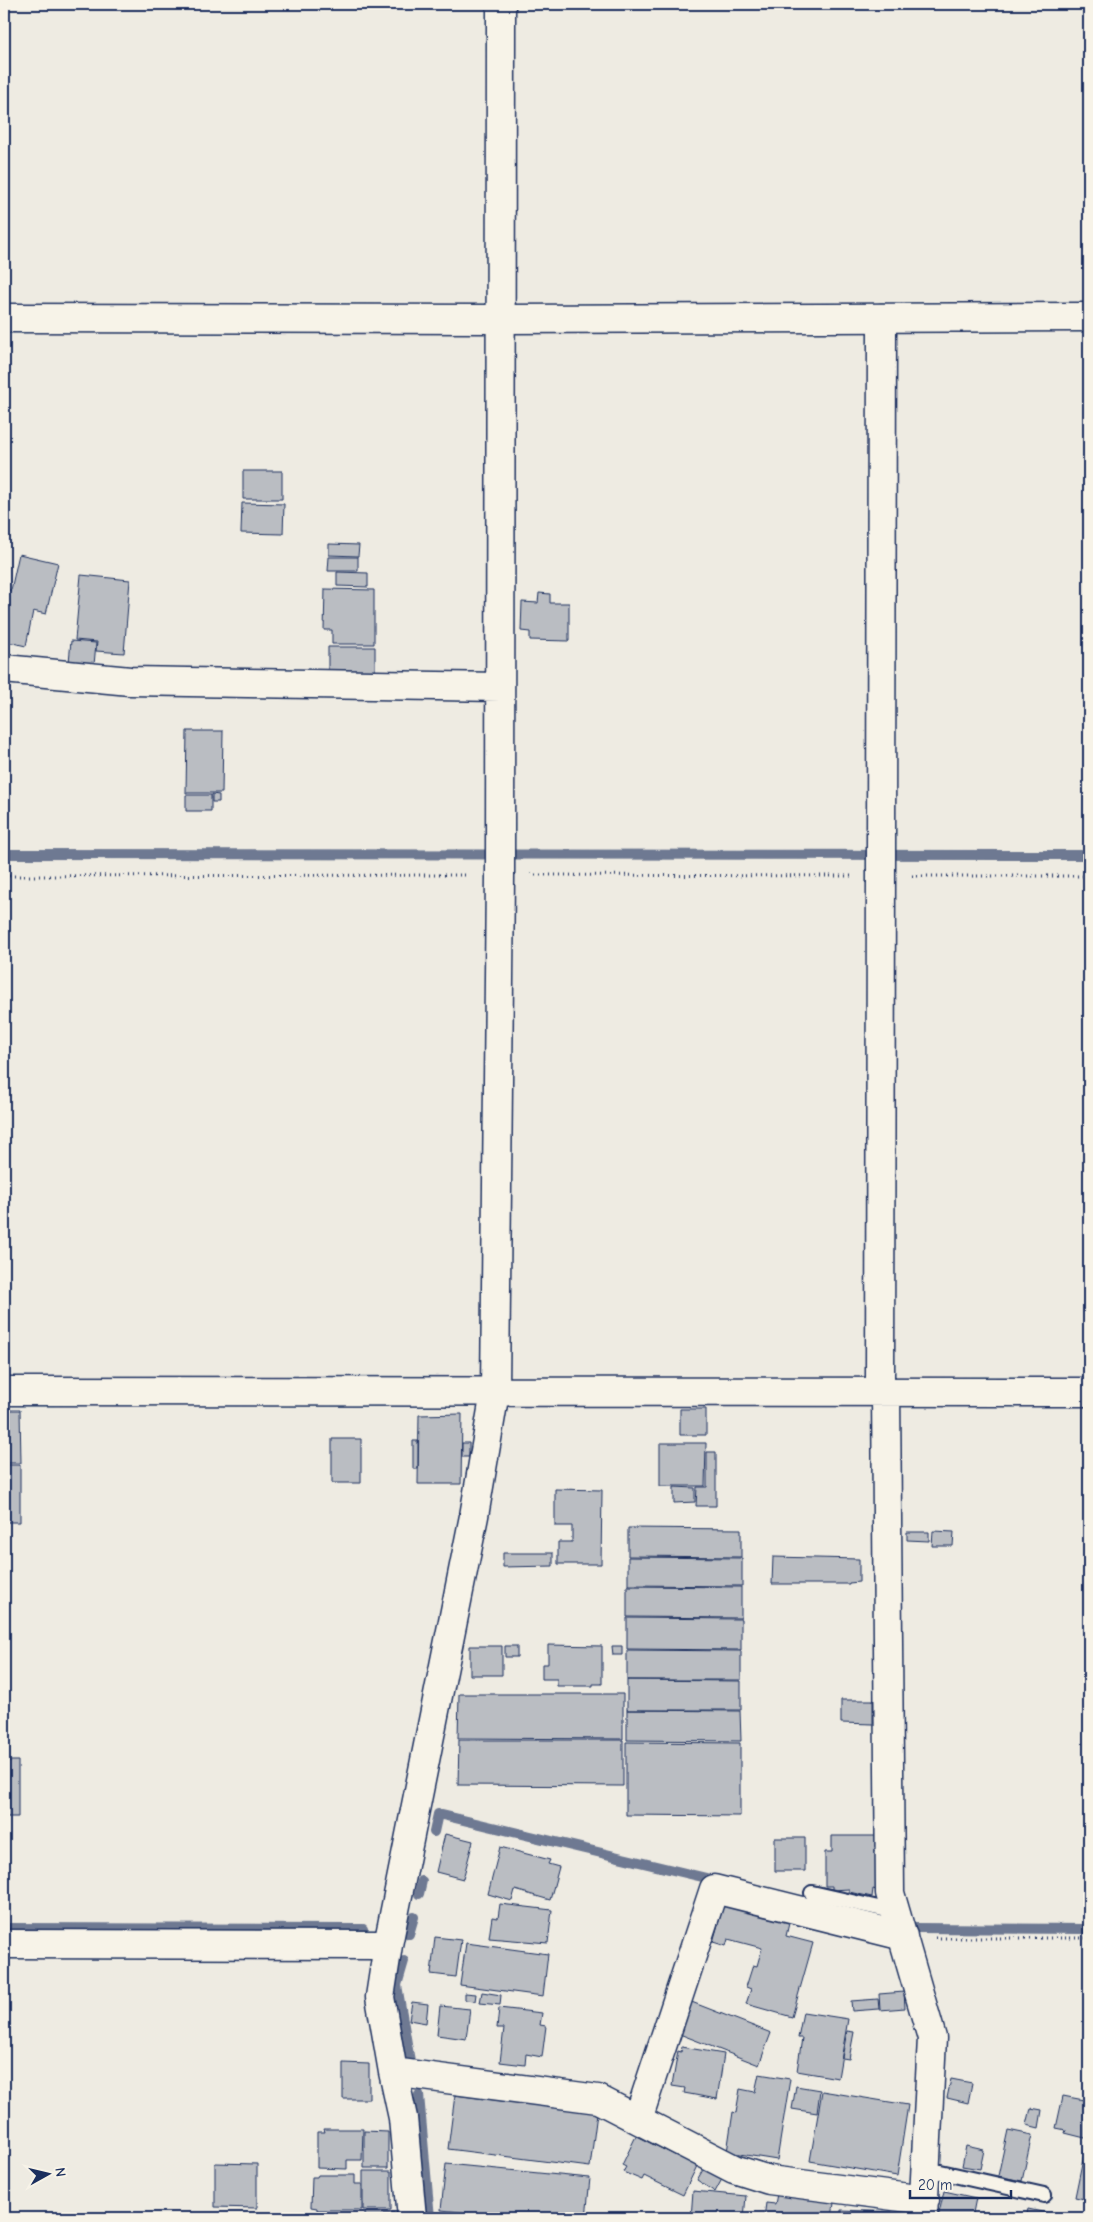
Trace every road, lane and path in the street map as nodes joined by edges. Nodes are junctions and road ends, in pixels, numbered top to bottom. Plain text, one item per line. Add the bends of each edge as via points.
1 (501, 4) edge
2 (1089, 317) edge
3 (4, 318) edge
4 (882, 318) junction
5 (502, 319) junction
6 (4, 669) edge
7 (500, 686) junction
8 (881, 860) junction
9 (500, 871) junction
10 (4, 876) edge
11 (1089, 876) edge
12 (4, 1391) edge
13 (495, 1392) junction
14 (883, 1392) junction
15 (1089, 1392) edge
16 (812, 1893) dead end
17 (899, 1924) junction
18 (1089, 1938) edge
19 (4, 1944) edge
20 (388, 1945) junction
21 (393, 2072) junction
22 (638, 2119) junction
23 (927, 2169) junction
24 (1044, 2194) dead end
25 (924, 2209) edge
26 (412, 2218) edge

1 - 5 street
2 - 4 street
3 - 5 street
4 - 5 street
4 - 8 street
5 - 7 street
6 - 7 street via 130,680
7 - 9 street
8 - 9 path
8 - 11 path
8 - 14 street
9 - 10 path
9 - 13 street
12 - 13 street
13 - 14 street
13 - 20 street via 474,1516
14 - 15 street
14 - 17 street via 890,1893
16 - 17 lane
17 - 18 path via 916,1938
17 - 22 street via 714,1889
17 - 23 street via 932,2038
19 - 20 street
20 - 21 street via 380,1997
21 - 22 street via 598,2099
21 - 26 street via 403,2118
22 - 25 street via 734,2170 769,2180
23 - 24 lane
23 - 25 street

